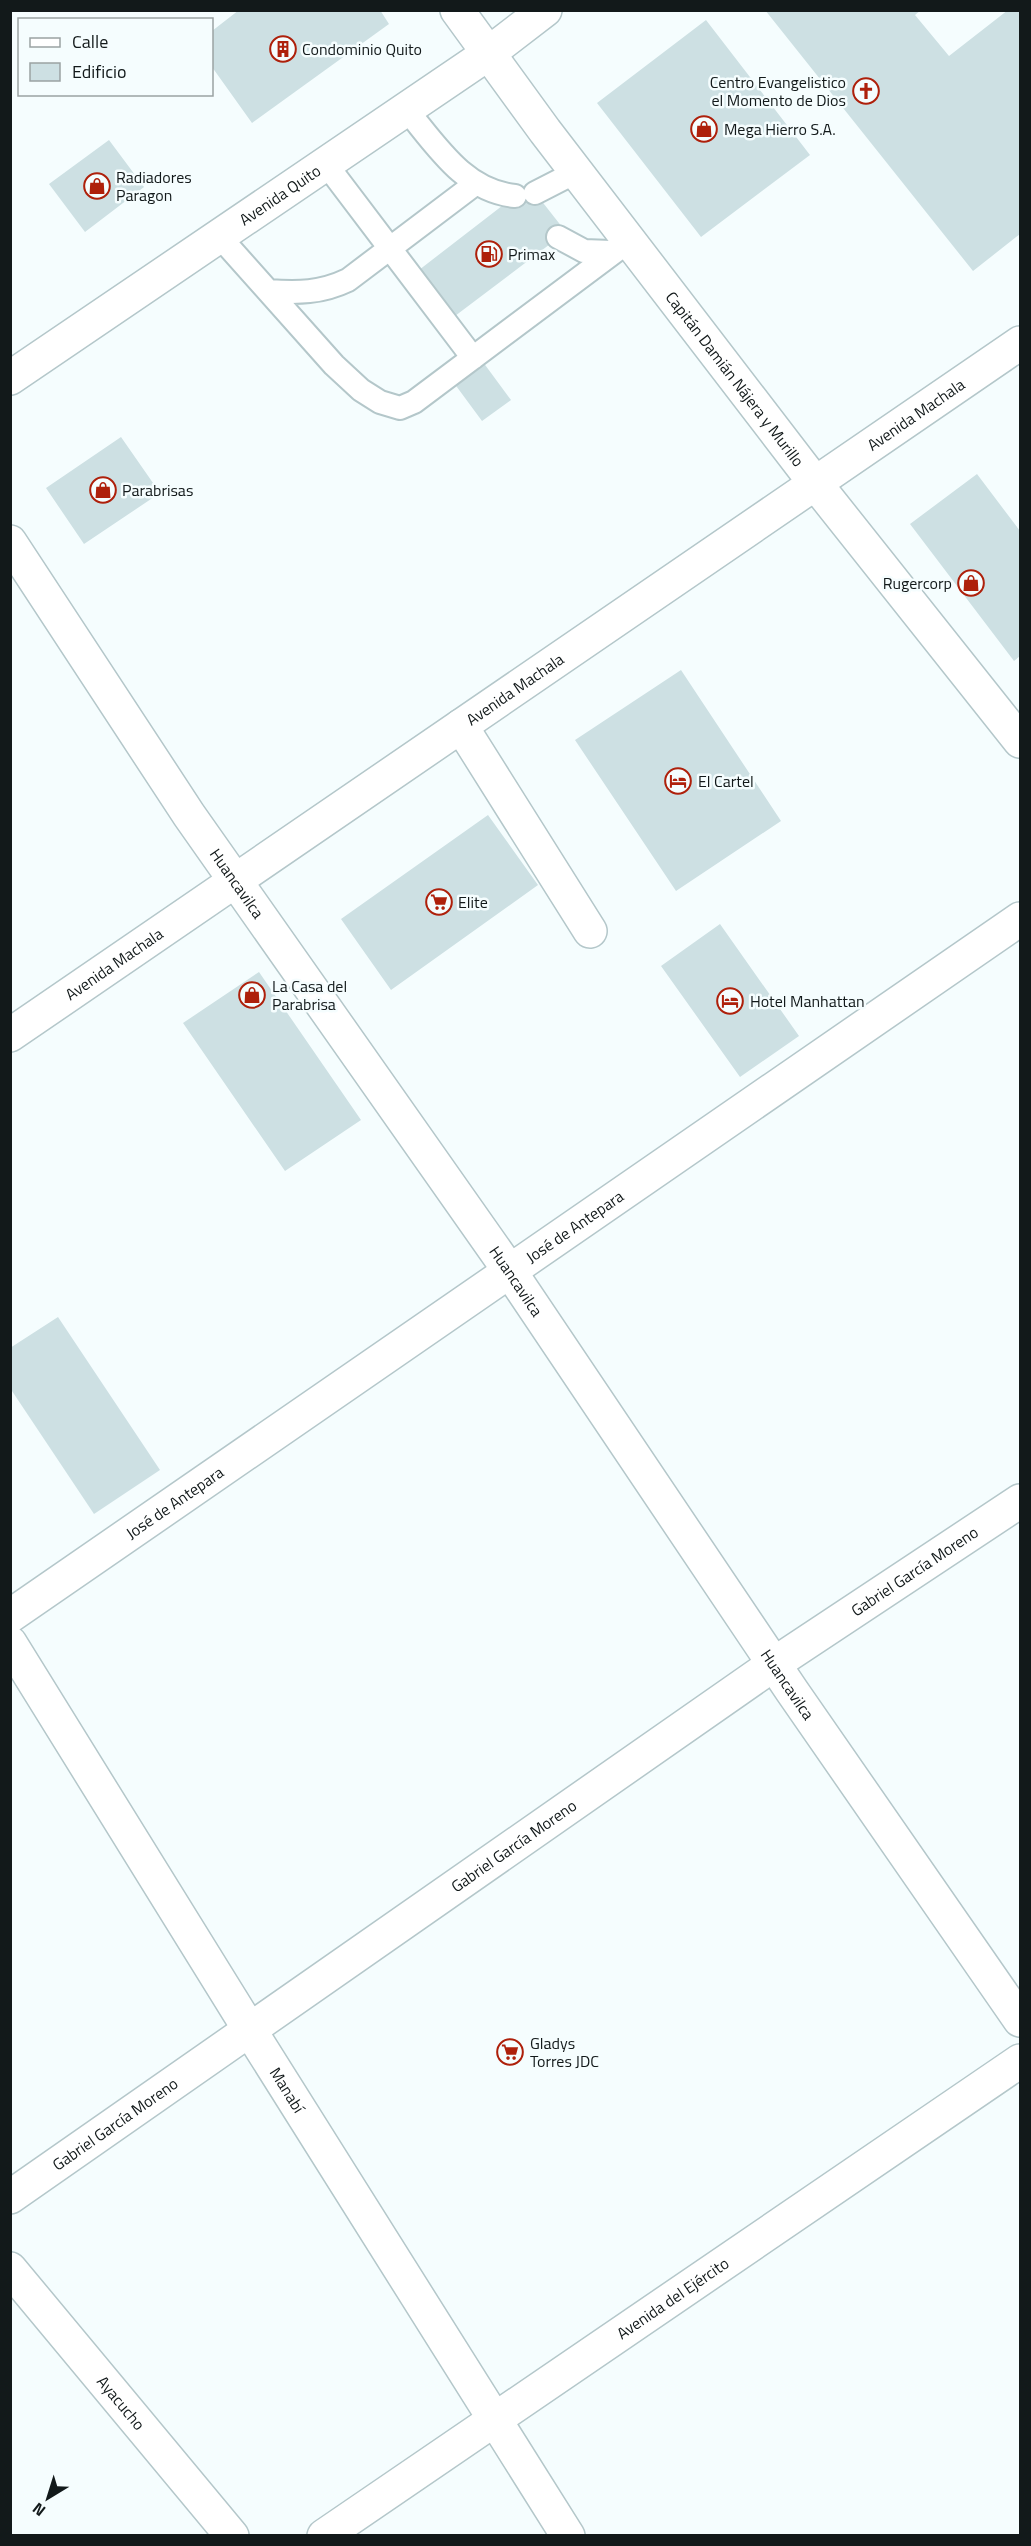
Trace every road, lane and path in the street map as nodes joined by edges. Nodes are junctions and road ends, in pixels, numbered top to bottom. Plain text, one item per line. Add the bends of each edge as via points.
1 (457, 10) edge
2 (546, 10) edge
3 (489, 52) junction
4 (406, 109) junction
5 (326, 164) junction
6 (576, 172) junction
7 (475, 184) junction
8 (219, 236) junction
9 (558, 237) dead end
10 (620, 247) junction
11 (390, 248) junction
12 (268, 291) junction
13 (1020, 343) edge
14 (473, 358) junction
15 (10, 378) edge
16 (815, 483) junction
17 (10, 542) edge
18 (461, 726) junction
19 (1020, 741) edge
20 (235, 880) junction
21 (1020, 918) edge
22 (590, 931) dead end
23 (10, 1035) edge
24 (509, 1270) junction
25 (1020, 1501) edge
26 (10, 1616) edge
27 (10, 1643) edge
28 (774, 1664) junction
29 (1020, 2020) edge
30 (250, 2031) junction
31 (1020, 2061) edge
32 (10, 2197) edge
33 (10, 2269) edge
34 (494, 2418) junction
35 (232, 2535) edge
36 (324, 2535) edge
37 (568, 2535) edge

1 - 3 street, Capitán Damián Nájera y Murillo
2 - 3 street, Avenida Quito
3 - 4 street, Avenida Quito
3 - 6 street, Capitán Damián Nájera y Murillo
4 - 5 street, Avenida Quito
4 - 7 lane via 453,165
5 - 8 street, Avenida Quito
5 - 11 lane
6 - 7 lane via 525,194 499,195
6 - 10 street, Capitán Damián Nájera y Murillo
7 - 11 lane
8 - 12 lane
8 - 15 street, Avenida Quito
9 - 10 lane via 584,250
10 - 14 lane
10 - 16 street, Capitán Damián Nájera y Murillo
11 - 12 lane via 332,288 305,293
11 - 14 lane
12 - 14 lane via 334,365 380,402 400,408 414,402
13 - 16 street, Avenida Machala
16 - 18 street, Avenida Machala
16 - 19 street, Capitán Damián Nájera y Murillo
17 - 20 street, Huancavilca
18 - 20 street, Avenida Machala
18 - 22 street
20 - 23 street, Avenida Machala
20 - 24 street, Huancavilca
21 - 24 street, José de Antepara
24 - 26 street, José de Antepara
24 - 28 street, Huancavilca
25 - 28 street, Gabriel García Moreno
27 - 30 street, Manabí
28 - 29 street, Huancavilca
28 - 30 street, Gabriel García Moreno
30 - 32 street, Gabriel García Moreno
30 - 34 street, Manabí
31 - 34 street, Avenida del Ejército
33 - 35 street, Ayacucho
34 - 36 street, Avenida del Ejército
34 - 37 street, Manabí

